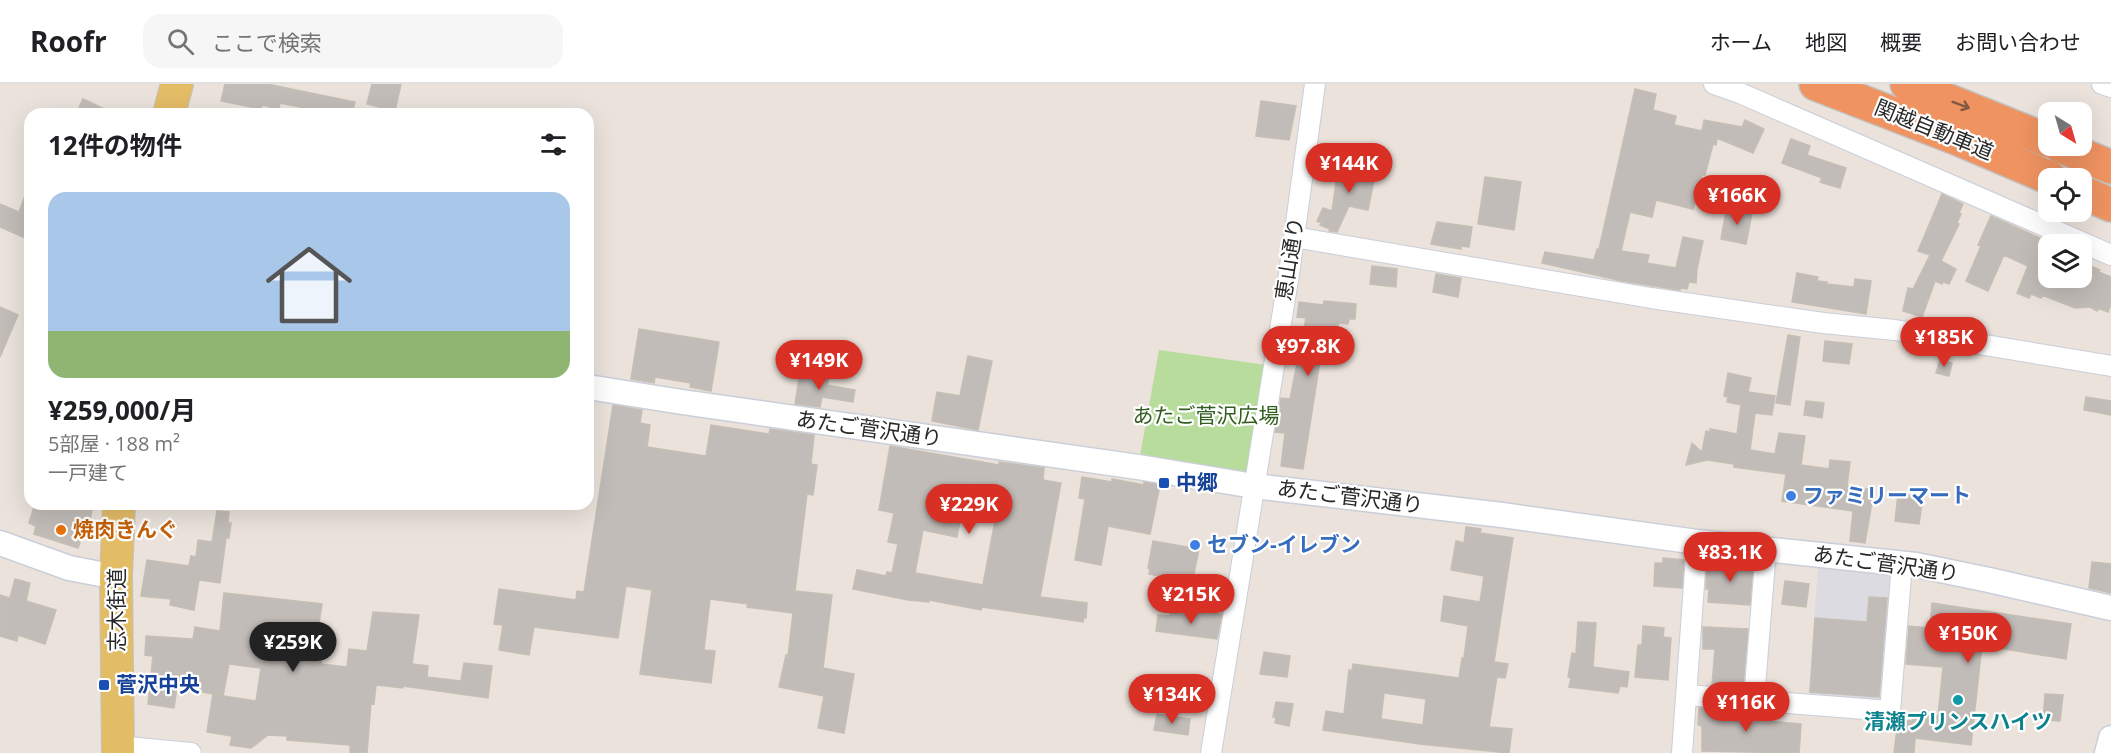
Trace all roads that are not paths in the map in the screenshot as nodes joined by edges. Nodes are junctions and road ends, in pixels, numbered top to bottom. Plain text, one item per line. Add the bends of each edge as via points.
1 (177, 84) edge
2 (1315, 84) edge
3 (1714, 84) edge
4 (1816, 84) edge
5 (1907, 84) edge
6 (2102, 84) edge
7 (2111, 87) edge
8 (171, 108) edge
9 (2038, 137) edge
10 (2084, 156) edge
11 (2111, 167) edge
12 (2038, 173) edge
13 (2092, 196) edge
14 (2111, 205) edge
15 (1294, 237) junction
16 (2111, 255) edge
17 (2111, 366) edge
18 (594, 388) edge
19 (1254, 486) junction
20 (119, 510) edge
21 (1697, 542) junction
22 (0, 543) edge
23 (1766, 549) junction
24 (1902, 564) junction
25 (116, 577) junction
26 (2111, 608) edge
27 (1687, 695) junction
28 (1754, 700) junction
29 (2111, 738) edge
30 (118, 749) edge
31 (190, 753) edge
32 (1211, 753) edge
33 (1683, 753) edge
34 (2107, 753) edge

1 - 8 main road
2 - 15 street, 恵山通り
3 - 16 street
4 - 12 highway, 関越自動車道
5 -> 9 highway, 関越自動車道
6 - 7 street
10 - 11 highway
13 - 14 highway
15 - 17 street via 1651,298 1895,330
15 - 19 street, 恵山通り
18 - 19 street, あたご菅沢通り
19 - 21 street, あたご菅沢通り
19 - 32 street, 恵山通り
20 - 25 main road, 志木街道
21 - 23 street, あたご菅沢通り
21 - 27 street
22 - 25 street via 69,568
23 - 24 street, あたご菅沢通り
23 - 28 street
24 - 26 street, あたご菅沢通り
24 - 28 street via 1890,711
25 - 30 main road, 志木街道
27 - 28 street
27 - 33 street
29 - 34 street
30 - 31 street

